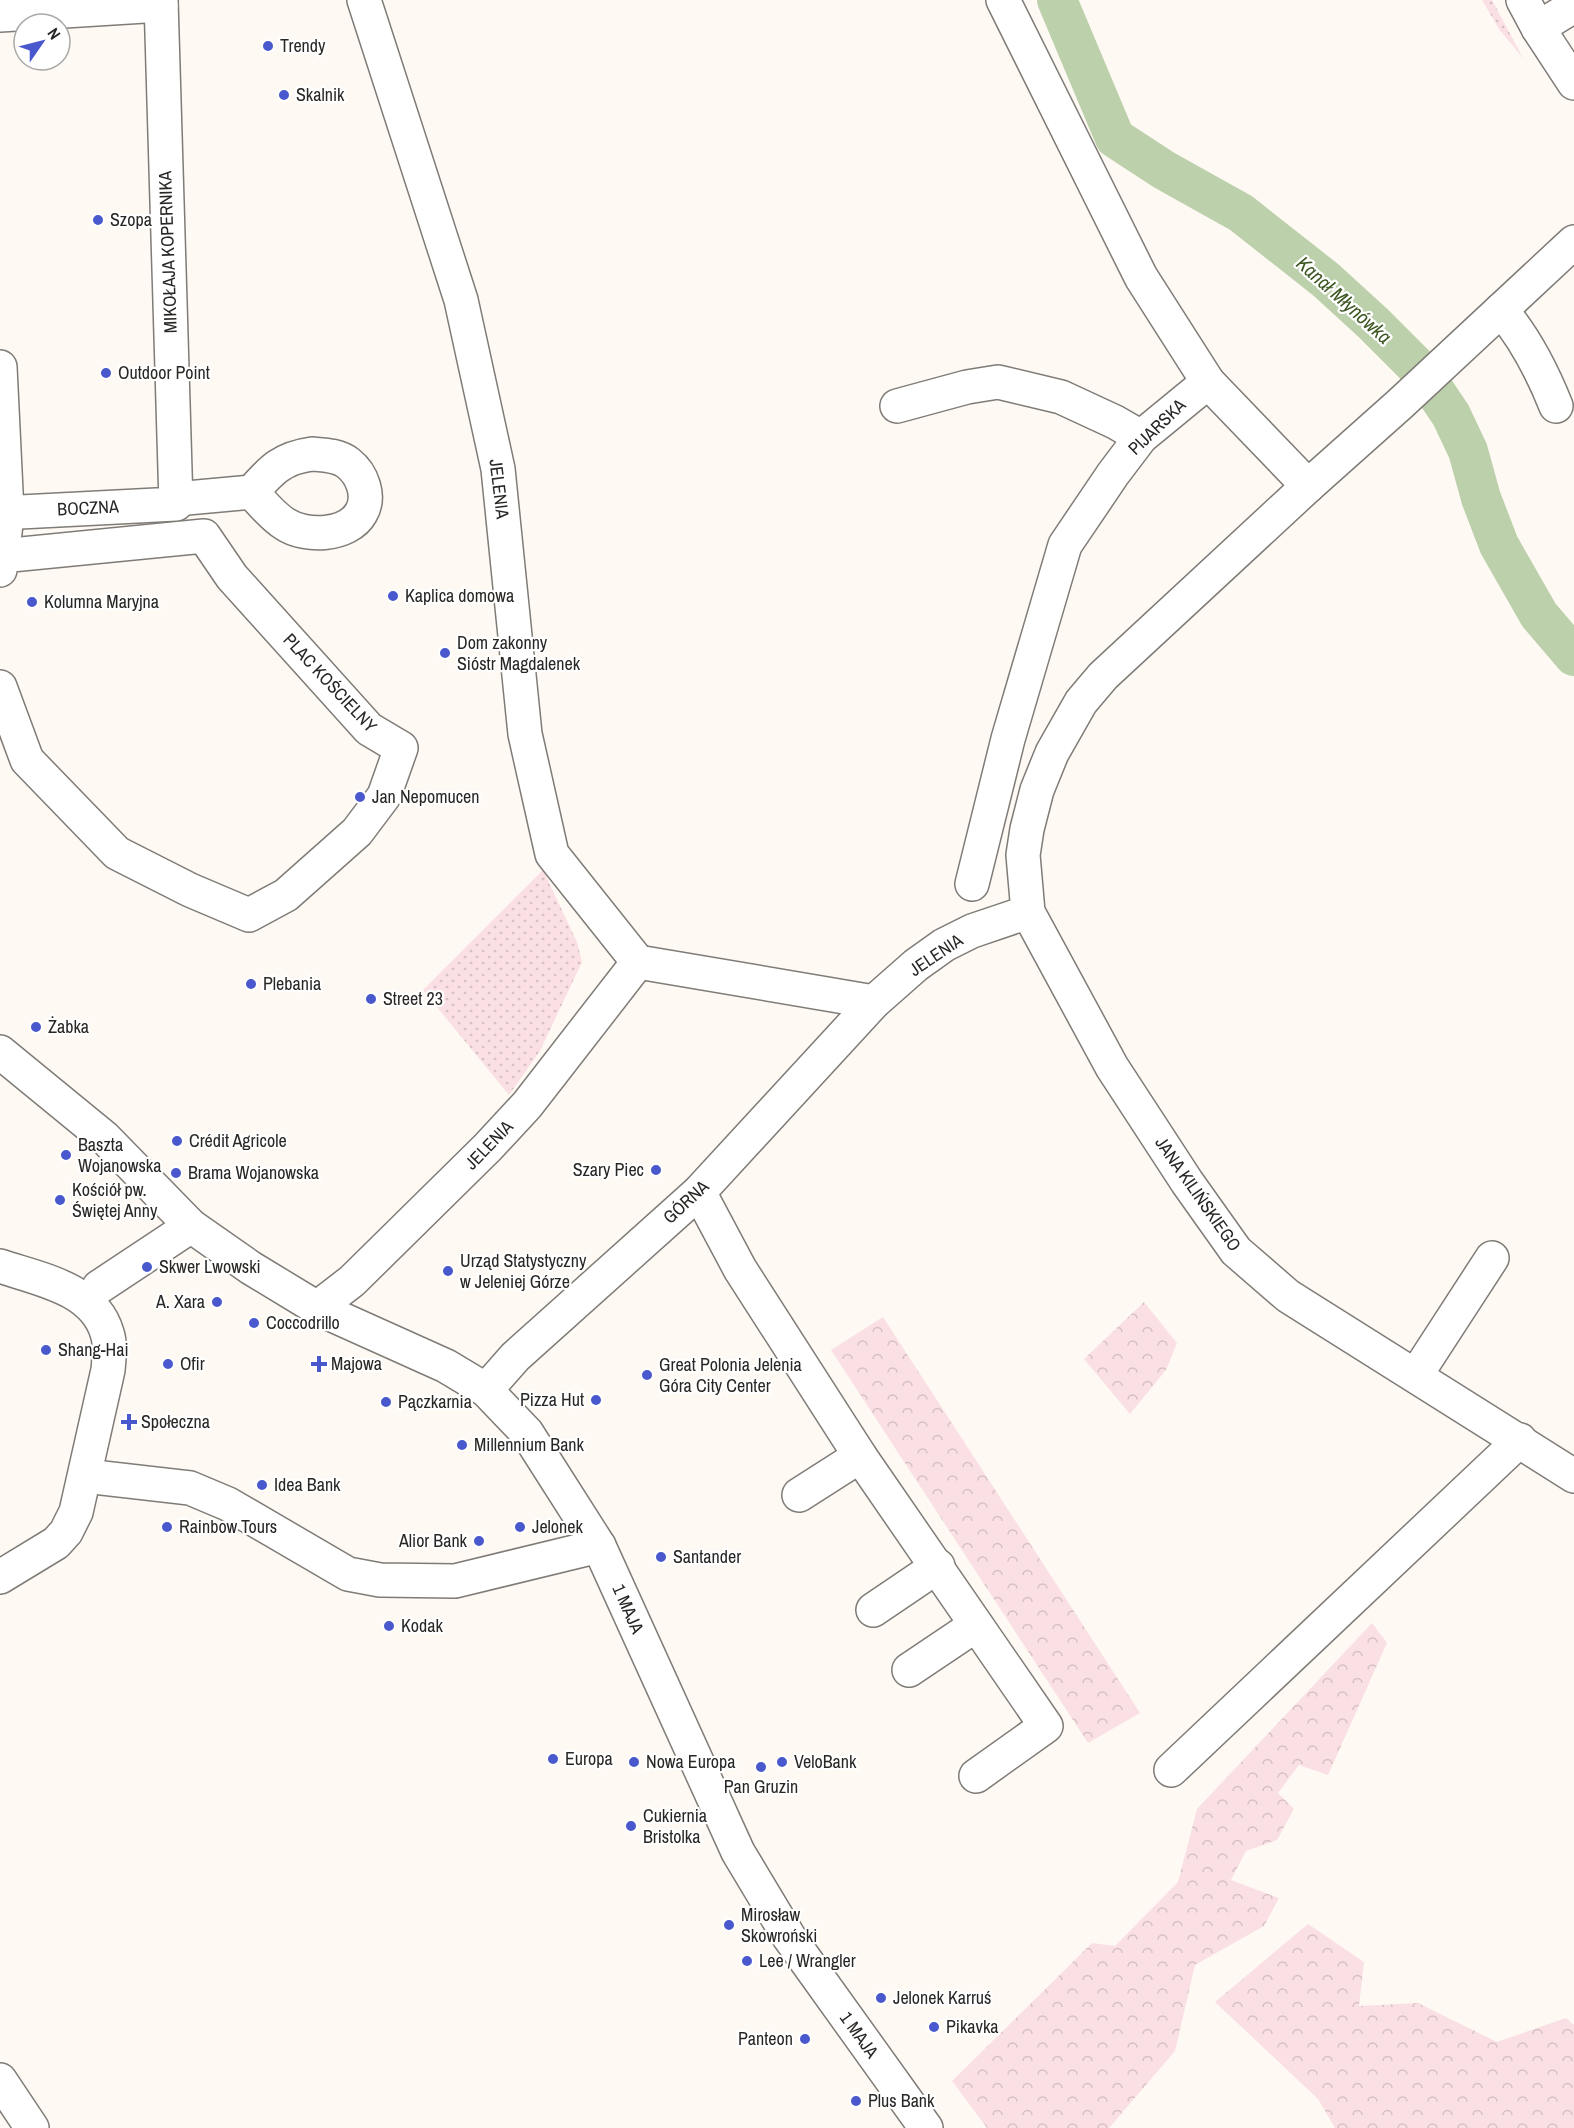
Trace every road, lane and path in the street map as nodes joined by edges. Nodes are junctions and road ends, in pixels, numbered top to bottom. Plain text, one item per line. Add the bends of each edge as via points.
1 (364, 0) edge
2 (1003, 0) edge
3 (161, 2) edge
4 (1574, 6) edge
5 (1531, 14) edge
6 (0, 15) edge
7 (1574, 83) edge
8 (1574, 242) edge
9 (1501, 310) junction
10 (1208, 382) junction
11 (0, 387) edge
12 (897, 406) dead end
13 (1556, 406) dead end
14 (1142, 437) junction
15 (1308, 486) junction
16 (252, 492) dead end
17 (176, 501) junction
18 (4, 513) edge
19 (1, 563) edge
20 (0, 687) edge
21 (972, 884) dead end
22 (1028, 912) junction
23 (638, 962) junction
24 (874, 1002) junction
25 (0, 1052) edge
26 (699, 1192) junction
27 (191, 1226) junction
28 (1492, 1258) dead end
29 (0, 1266) edge
30 (92, 1294) junction
31 (317, 1308) junction
32 (1416, 1376) junction
33 (486, 1390) junction
34 (1520, 1440) junction
35 (860, 1456) junction
36 (85, 1476) junction
37 (1574, 1476) edge
38 (799, 1495) dead end
39 (599, 1546) junction
40 (938, 1566) junction
41 (0, 1577) edge
42 (873, 1610) dead end
43 (976, 1624) junction
44 (909, 1670) dead end
45 (1171, 1770) dead end
46 (976, 1776) dead end
47 (0, 2080) edge
48 (32, 2128) edge
49 (926, 2128) edge

1 - 23 street, JELENIA via 461,300 491,435 498,469 525,734 552,854
2 - 10 street via 1141,277
3 - 6 street
3 - 17 street, MIKOŁAJA KOPERNIKA
4 - 5 street
5 - 7 street
8 - 9 street
9 - 13 street via 1541,368
9 - 15 street
10 - 14 street, PIJARSKA
10 - 15 street
11 - 18 street, PLAC KOŚCIELNY
12 - 14 street via 998,382 1061,397
14 - 21 street, PIJARSKA via 1065,545 1008,739
15 - 22 street via 1131,648 1081,702 1052,753 1027,828 1023,855
16 - 17 street, BOCZNA
17 - 18 street, BOCZNA
18 - 19 street, PLAC KOŚCIELNY
19 - 20 street, PLAC KOŚCIELNY via 204,536 232,578 369,729 401,748 384,796 357,832 286,895 249,915 117,853 27,760
22 - 24 street, JELENIA via 944,945
22 - 32 street, JANA KILIŃSKIEGO via 1112,1067 1236,1251 1288,1296
23 - 24 street
23 - 31 street, JELENIA via 504,1130 352,1281
24 - 26 street, GÓRNA
25 - 27 street, 1 MAJA via 105,1138
26 - 33 street, GÓRNA via 515,1357
26 - 35 street via 741,1269
27 - 30 street
27 - 31 street, 1 MAJA
28 - 32 street
29 - 30 street
30 - 36 street via 108,1334 109,1352
31 - 33 street, 1 MAJA via 446,1366
32 - 34 street, JANA KILIŃSKIEGO
33 - 39 street, 1 MAJA via 527,1433
34 - 37 street, JANA KILIŃSKIEGO
34 - 45 street
35 - 38 street
35 - 40 street
36 - 39 street via 190,1488 228,1504 348,1574 380,1580 455,1581
36 - 41 street via 76,1512 66,1532 56,1543
39 - 49 street, 1 MAJA via 738,1851 789,1937
40 - 42 street
40 - 43 street
43 - 44 street
43 - 46 street via 1046,1726
47 - 48 street

